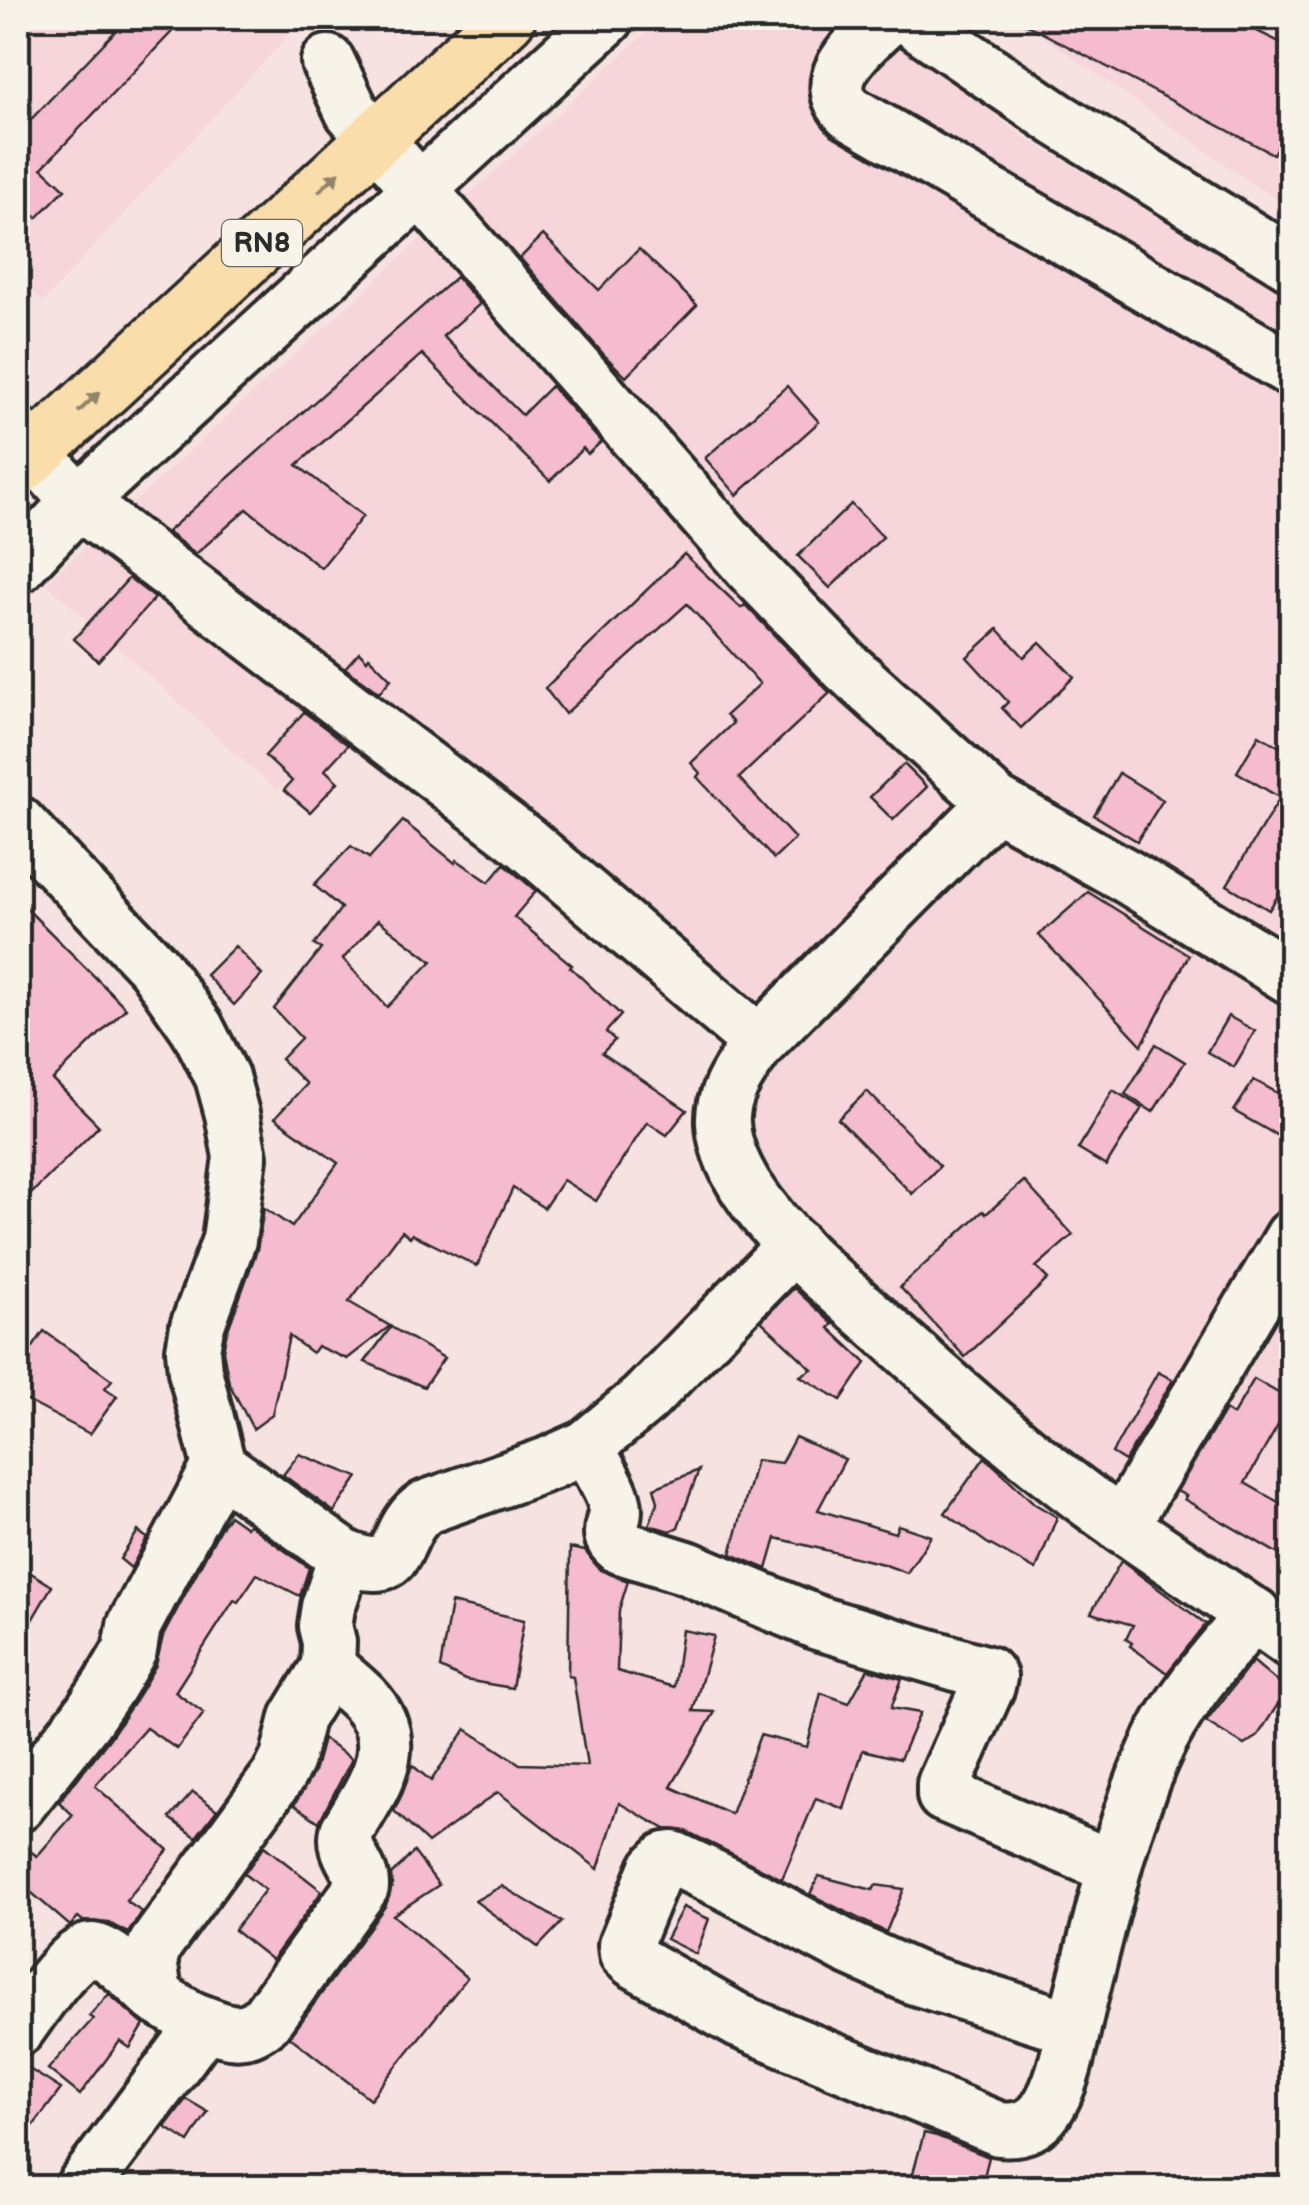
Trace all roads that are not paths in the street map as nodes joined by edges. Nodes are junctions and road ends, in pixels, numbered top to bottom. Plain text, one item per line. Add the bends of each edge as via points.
1 (453, 18) edge
2 (507, 18) edge
3 (607, 18) edge
4 (888, 18) edge
5 (908, 18) edge
6 (328, 62) dead end
7 (364, 125) junction
8 (419, 188) junction
9 (1292, 264) edge
10 (1292, 370) edge
11 (22, 443) edge
12 (78, 502) junction
13 (18, 566) edge
14 (996, 802) junction
15 (18, 823) edge
16 (1292, 978) edge
17 (759, 1042) junction
18 (1292, 1237) edge
19 (794, 1245) junction
20 (586, 1448) junction
21 (219, 1466) junction
22 (1122, 1526) junction
23 (345, 1557) junction
24 (1272, 1628) edge
25 (328, 1666) junction
26 (18, 1805) edge
27 (1114, 1868) junction
28 (174, 2008) junction
29 (1073, 2028) junction
30 (18, 2030) edge
31 (82, 2188) edge

1 - 7 main road, RN8
2 - 7 main road, RN8
3 - 8 street
4 - 10 street via 837,80 838,98 849,112
5 - 9 street
6 - 7 street
7 - 8 street
7 - 11 main road, RN8
8 - 12 street
8 - 14 street via 750,566 846,667
11 - 12 street
12 - 13 street
12 - 17 street via 526,843
14 - 16 street
14 - 17 street
15 - 21 street via 154,967 222,1077 240,1157 229,1240 193,1350
17 - 19 street via 726,1098 722,1123 746,1186
18 - 22 street
19 - 20 street
19 - 22 street via 969,1406
20 - 23 street via 426,1507 384,1563
20 - 27 street via 615,1505 614,1544 818,1623 990,1677 944,1795
21 - 23 street
21 - 26 street via 134,1626 122,1666
22 - 24 street
23 - 25 street via 325,1626
24 - 27 street via 1196,1681 1150,1761
25 - 28 street via 297,1718 279,1775 155,1946 150,1961
25 - 28 street via 366,1701 385,1742 376,1782 345,1840 362,1888 258,2027 236,2033
27 - 29 street
28 - 30 street via 106,1954 84,1951
28 - 31 street via 200,2030
29 - 29 street via 1044,2114 1032,2125 999,2129 738,2021 634,1961 625,1945 656,1869 673,1858 915,1978

